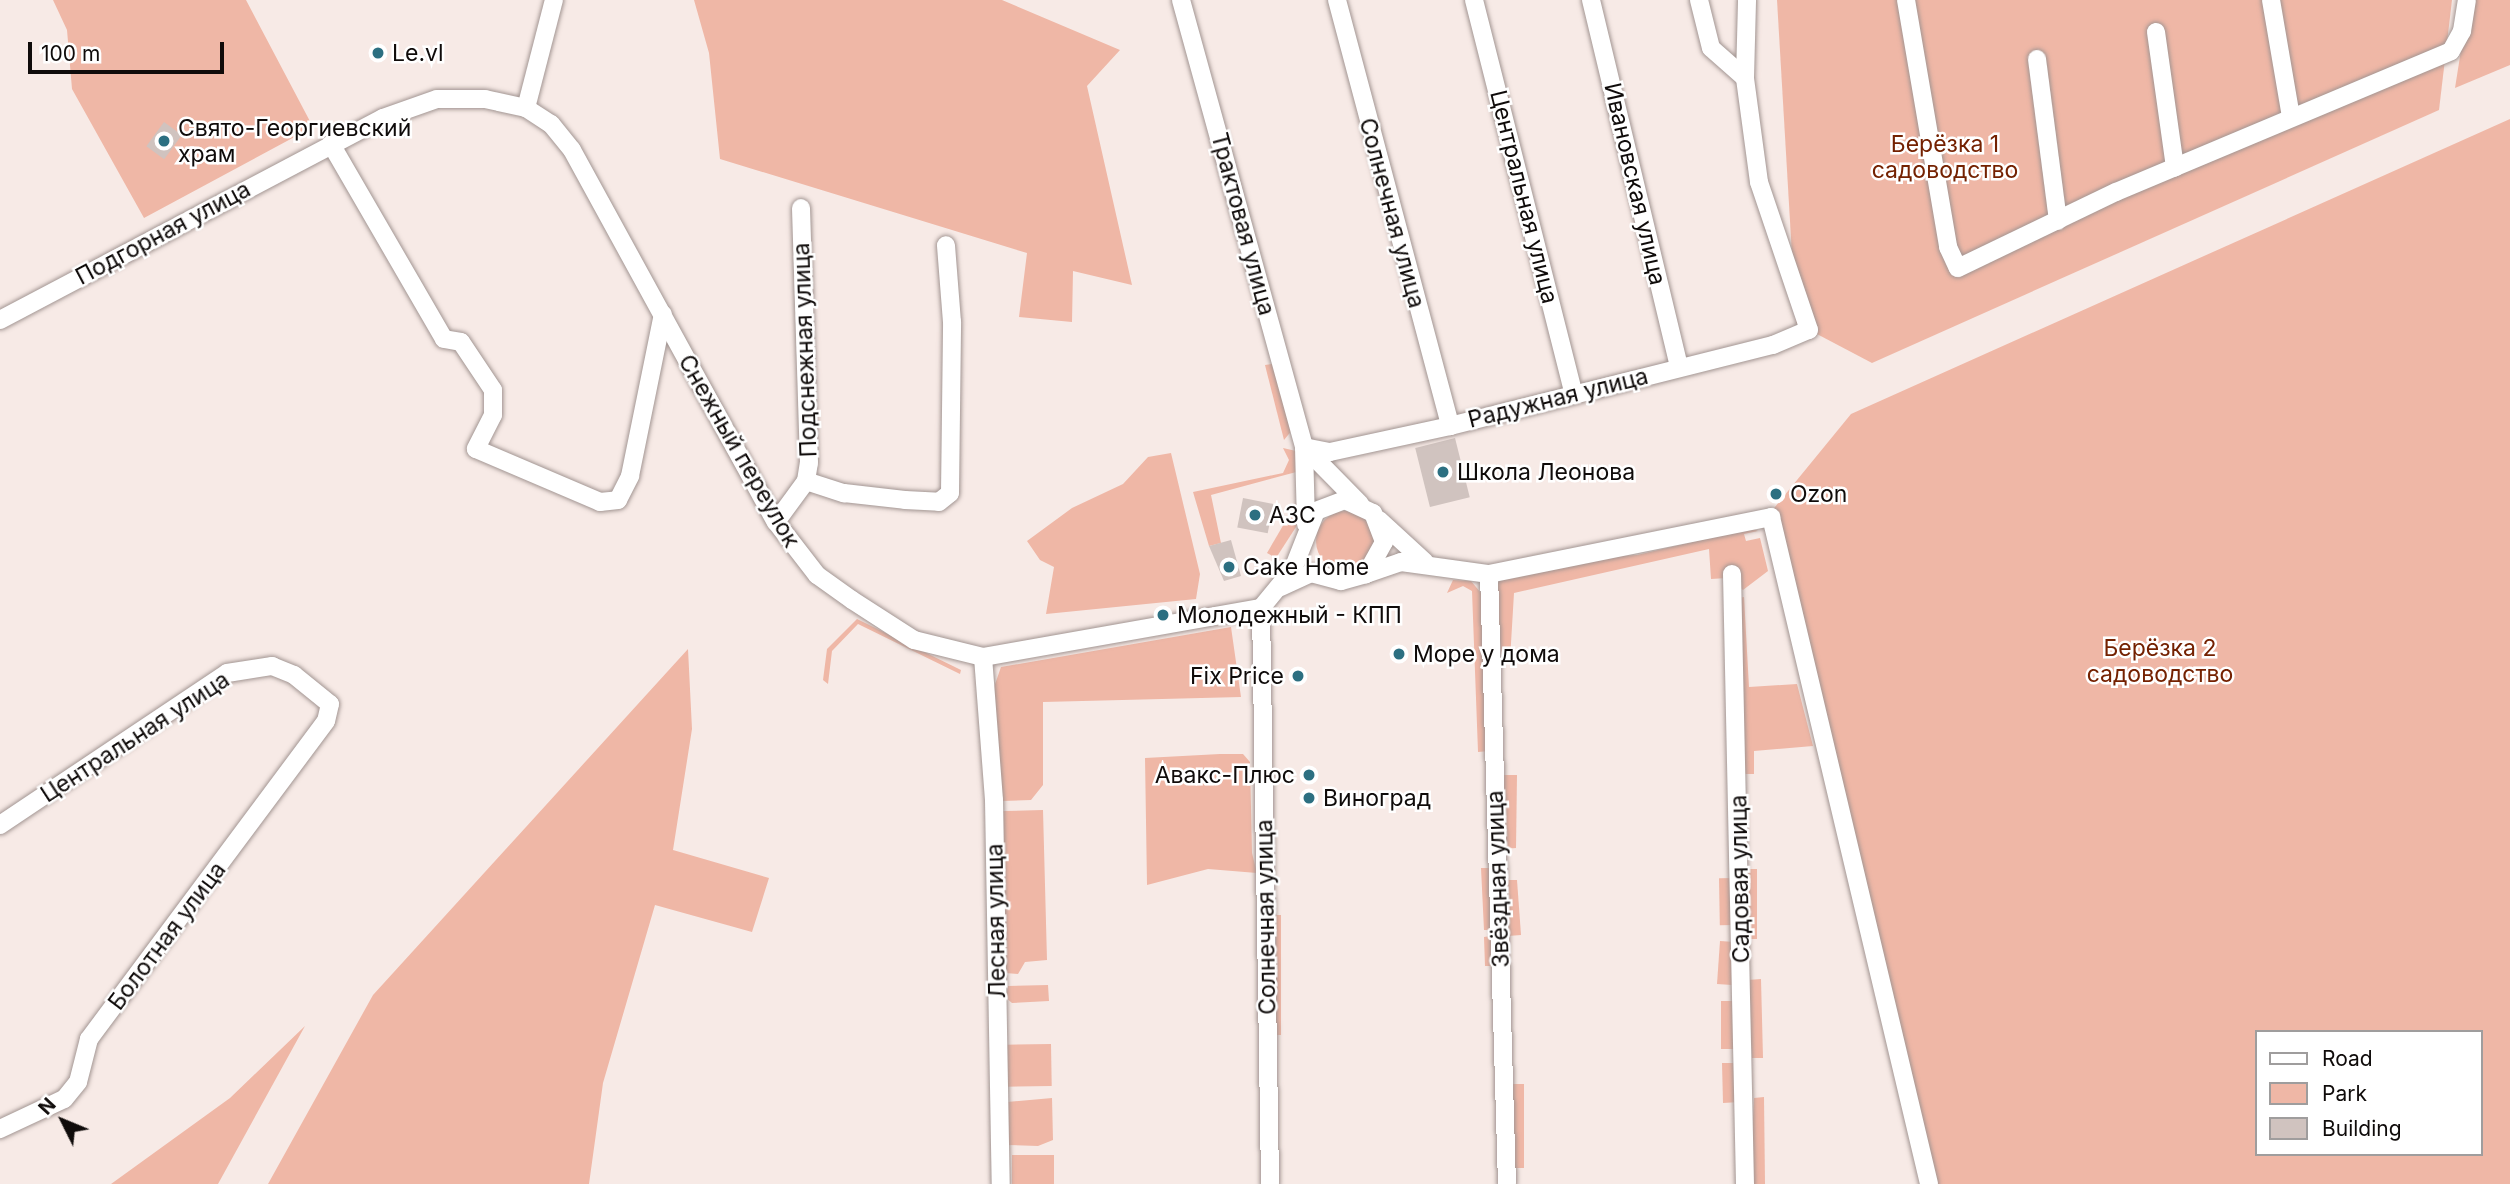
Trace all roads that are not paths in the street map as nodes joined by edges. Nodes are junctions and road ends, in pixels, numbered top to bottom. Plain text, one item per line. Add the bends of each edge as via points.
1 (554, 0) edge
2 (1181, 0) edge
3 (1337, 0) edge
4 (1474, 0) edge
5 (1591, 0) edge
6 (1699, 0) edge
7 (1747, 0) edge
8 (1906, 0) edge
9 (2270, 0) edge
10 (2467, 0) edge
11 (2155, 32) dead end
12 (2037, 59) dead end
13 (1745, 78) junction
14 (526, 108) junction
15 (2291, 117) junction
16 (331, 144) junction
17 (2175, 168) junction
18 (801, 208) dead end
19 (2058, 221) junction
20 (946, 246) dead end
21 (663, 314) junction
22 (0, 320) edge
23 (1679, 367) junction
24 (1574, 394) junction
25 (1450, 426) junction
26 (1304, 447) junction
27 (806, 481) junction
28 (1366, 509) junction
29 (776, 522) junction
30 (1305, 531) junction
31 (1428, 564) junction
32 (1366, 574) junction
33 (1489, 574) junction
34 (1732, 574) dead end
35 (1326, 577) junction
36 (1281, 587) junction
37 (1261, 608) junction
38 (983, 657) junction
39 (326, 721) joint
40 (0, 825) edge
41 (0, 1129) edge
42 (1000, 1184) edge
43 (1270, 1184) edge
44 (1507, 1184) edge
45 (1745, 1184) edge
46 (1928, 1184) edge

1 - 14 street via 538,45
2 - 26 street, Трактовая улица
3 - 25 street, Солнечная улица
4 - 24 street, Центральная улица
5 - 23 street, Ивановская улица
6 - 13 street via 1711,48
7 - 13 street
8 - 19 street via 1948,247 1958,268
9 - 15 street
10 - 15 street via 2462,32 2451,51
11 - 17 street
12 - 19 street
13 - 23 street, Радужная улица via 1759,182 1809,330 1773,345
14 - 16 street, Подгорная улица via 485,99 437,99
14 - 21 street, Снежный переулок via 551,124 572,150
15 - 17 street
16 - 21 street via 444,339 461,342 493,390 493,415 476,449 600,502 618,500 630,475
16 - 22 street, Подгорная улица
17 - 19 street
18 - 27 street, Подснежная улица
20 - 27 street via 952,322 950,493 939,502 905,500 844,493
21 - 29 street, Снежный переулок
23 - 24 street, Радужная улица
24 - 25 street, Радужная улица
25 - 26 street, Радужная улица via 1330,452
26 - 28 street, Трактовая улица
26 - 30 street, Трактовая улица
27 - 29 street, Подснежная улица
28 - 30 street via 1329,503
28 - 31 street, Трактовая улица
28 - 32 street via 1384,542
29 - 38 street, Снежный переулок via 817,575 852,600 914,640
30 - 35 street via 1309,561
30 - 36 street
31 - 32 street via 1391,562
31 - 33 street
32 - 35 street via 1341,581
33 - 44 street, Звёздная улица
33 - 46 street via 1771,517
34 - 45 street, Садовая улица
35 - 36 street via 1311,573
36 - 37 street
37 - 38 street, Снежный переулок
37 - 43 street, Солнечная улица
38 - 42 street, Лесная улица via 994,800
39 - 40 street, Центральная улица via 330,704 295,675 257,664 227,673
39 - 41 street, Болотная улица via 89,1039 71,1090

